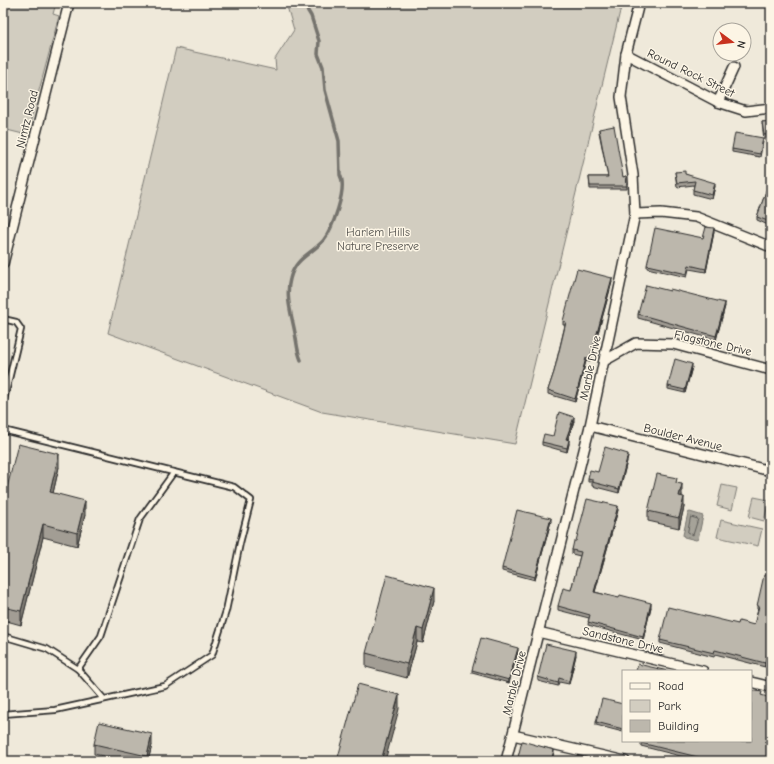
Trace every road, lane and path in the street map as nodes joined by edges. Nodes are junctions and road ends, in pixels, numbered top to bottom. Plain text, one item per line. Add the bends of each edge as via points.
1 (69, 3) edge
2 (638, 3) edge
3 (626, 54) junction
4 (734, 67) dead end
5 (718, 102) junction
6 (771, 108) edge
7 (636, 214) junction
8 (771, 247) edge
9 (3, 264) edge
10 (3, 319) edge
11 (604, 360) junction
12 (771, 370) edge
13 (4, 399) edge
14 (3, 404) edge
15 (590, 426) junction
16 (3, 430) edge
17 (771, 471) edge
18 (174, 472) junction
19 (538, 632) junction
20 (3, 636) edge
21 (78, 669) junction
22 (699, 670) edge
23 (752, 682) edge
24 (771, 687) edge
25 (104, 699) junction
26 (3, 714) edge
27 (513, 735) junction
28 (506, 761) edge
29 (625, 761) edge

1 - 9 street, Nimtz Road
2 - 3 street, Marble Drive
3 - 5 street, Round Rock Street
3 - 7 street, Marble Drive via 621,97
4 - 5 street
5 - 6 street, Round Rock Street via 746,111
7 - 8 street via 661,213 696,217
7 - 11 street, Marble Drive
10 - 13 lane via 16,322 21,329
11 - 12 street, Flagstone Drive via 636,343 673,344
11 - 15 street, Marble Drive
13 - 14 lane
15 - 17 street, Boulder Avenue
15 - 19 street, Marble Drive
16 - 18 lane
18 - 21 lane via 140,519 101,636
18 - 25 lane via 234,487 251,500 226,611 212,654 165,686
19 - 22 street, Sandstone Drive
19 - 27 street, Marble Drive
20 - 21 lane via 47,649
21 - 25 lane
23 - 24 street
25 - 26 lane via 55,710
27 - 28 street, Marble Drive
27 - 29 street

